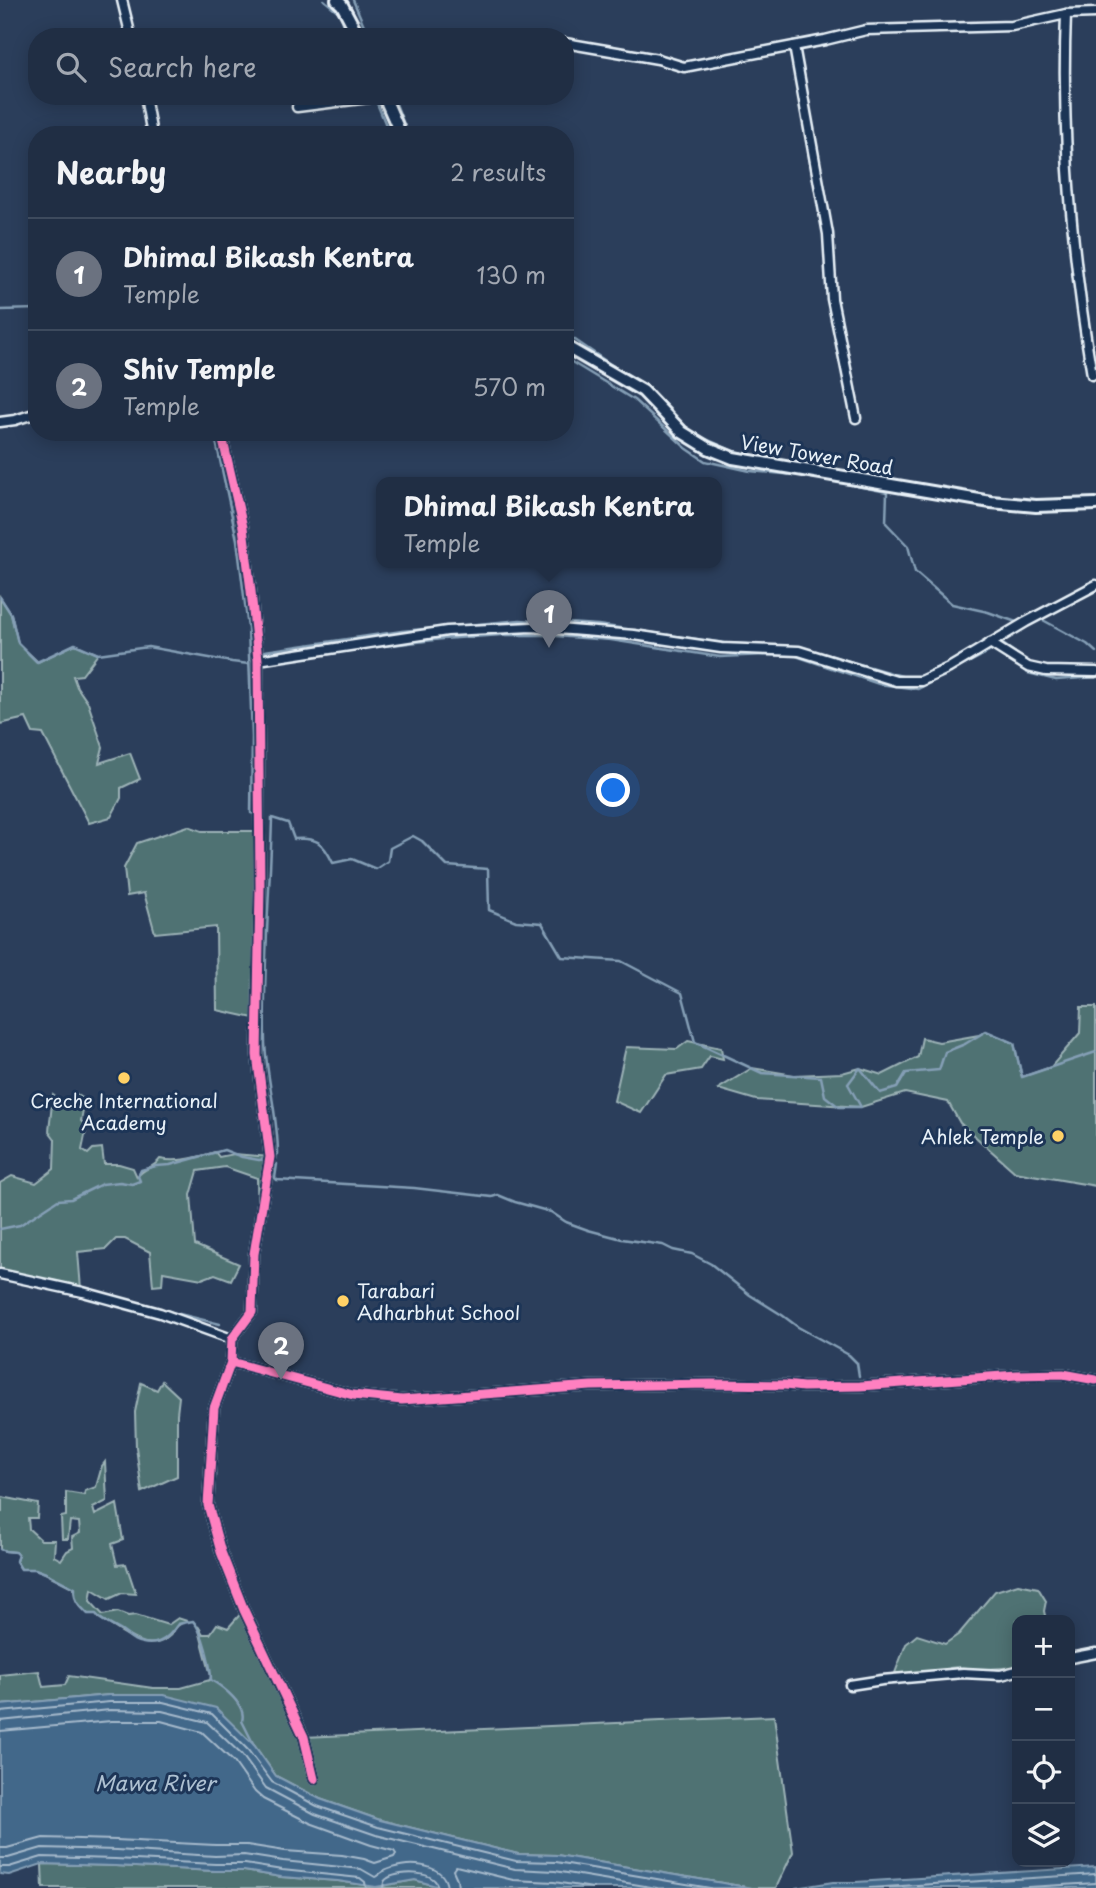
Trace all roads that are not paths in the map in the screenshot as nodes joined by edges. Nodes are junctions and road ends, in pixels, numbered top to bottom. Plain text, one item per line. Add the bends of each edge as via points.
1 (122, 0) edge
2 (337, 0) edge
3 (1096, 13) edge
4 (1066, 14) junction
5 (129, 28) edge
6 (354, 28) edge
7 (574, 45) edge
8 (794, 46) junction
9 (147, 105) edge
10 (315, 105) edge
11 (388, 105) edge
12 (297, 107) dead end
13 (150, 126) edge
14 (397, 126) edge
15 (574, 351) edge
16 (1092, 375) dead end
17 (28, 416) edge
18 (856, 418) dead end
19 (0, 422) edge
20 (223, 441) edge
21 (1096, 504) edge
22 (1096, 585) edge
23 (990, 643) junction
24 (258, 660) junction
25 (1096, 672) edge
26 (0, 1274) edge
27 (232, 1339) junction
28 (231, 1362) junction
29 (1096, 1380) edge
30 (1096, 1653) edge
31 (1075, 1657) edge
32 (1012, 1672) edge
33 (850, 1685) dead end
34 (314, 1779) dead end

1 - 5 street
2 - 6 street
3 - 4 street
4 - 8 street via 1012,26 866,30
4 - 16 street via 1068,184
7 - 8 street via 684,66
8 - 18 street via 828,234 832,299
9 - 13 street
10 - 12 street
11 - 14 street
15 - 21 street, View Tower Road via 642,391 682,432 733,458 991,502
17 - 19 street
20 - 24 street via 243,527
22 - 23 street
23 - 24 street via 920,681 896,681 799,652 532,627 447,631
23 - 25 street via 1028,667
24 - 27 street via 257,1055 270,1157 254,1254 252,1312
26 - 27 street via 160,1313
27 - 28 street
28 - 29 street via 354,1395 402,1400 591,1386 802,1387 1063,1374
28 - 34 street via 214,1408 208,1505 244,1610 304,1737
30 - 31 street
32 - 33 street

